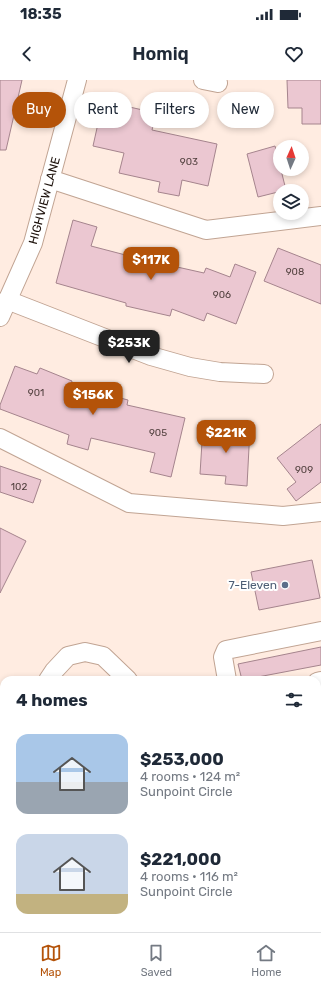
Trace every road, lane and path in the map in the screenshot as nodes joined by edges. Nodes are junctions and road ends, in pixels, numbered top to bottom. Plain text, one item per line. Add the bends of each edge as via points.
1 (77, 80) edge
2 (50, 179) junction
3 (321, 216) edge
4 (7, 300) junction
5 (0, 317) edge
6 (264, 374) dead end
7 (0, 438) edge
8 (321, 512) edge
9 (321, 631) edge
10 (51, 676) edge
11 (124, 676) edge
12 (226, 676) edge

1 - 2 street, HIGHVIEW LANE
2 - 3 street via 206,230
2 - 4 street, HIGHVIEW LANE via 32,243
4 - 5 street, HIGHVIEW LANE
4 - 6 street via 151,356 220,372
7 - 8 street via 129,503 283,516
9 - 12 street via 226,650 223,657
10 - 11 street via 68,656 85,652 103,656

